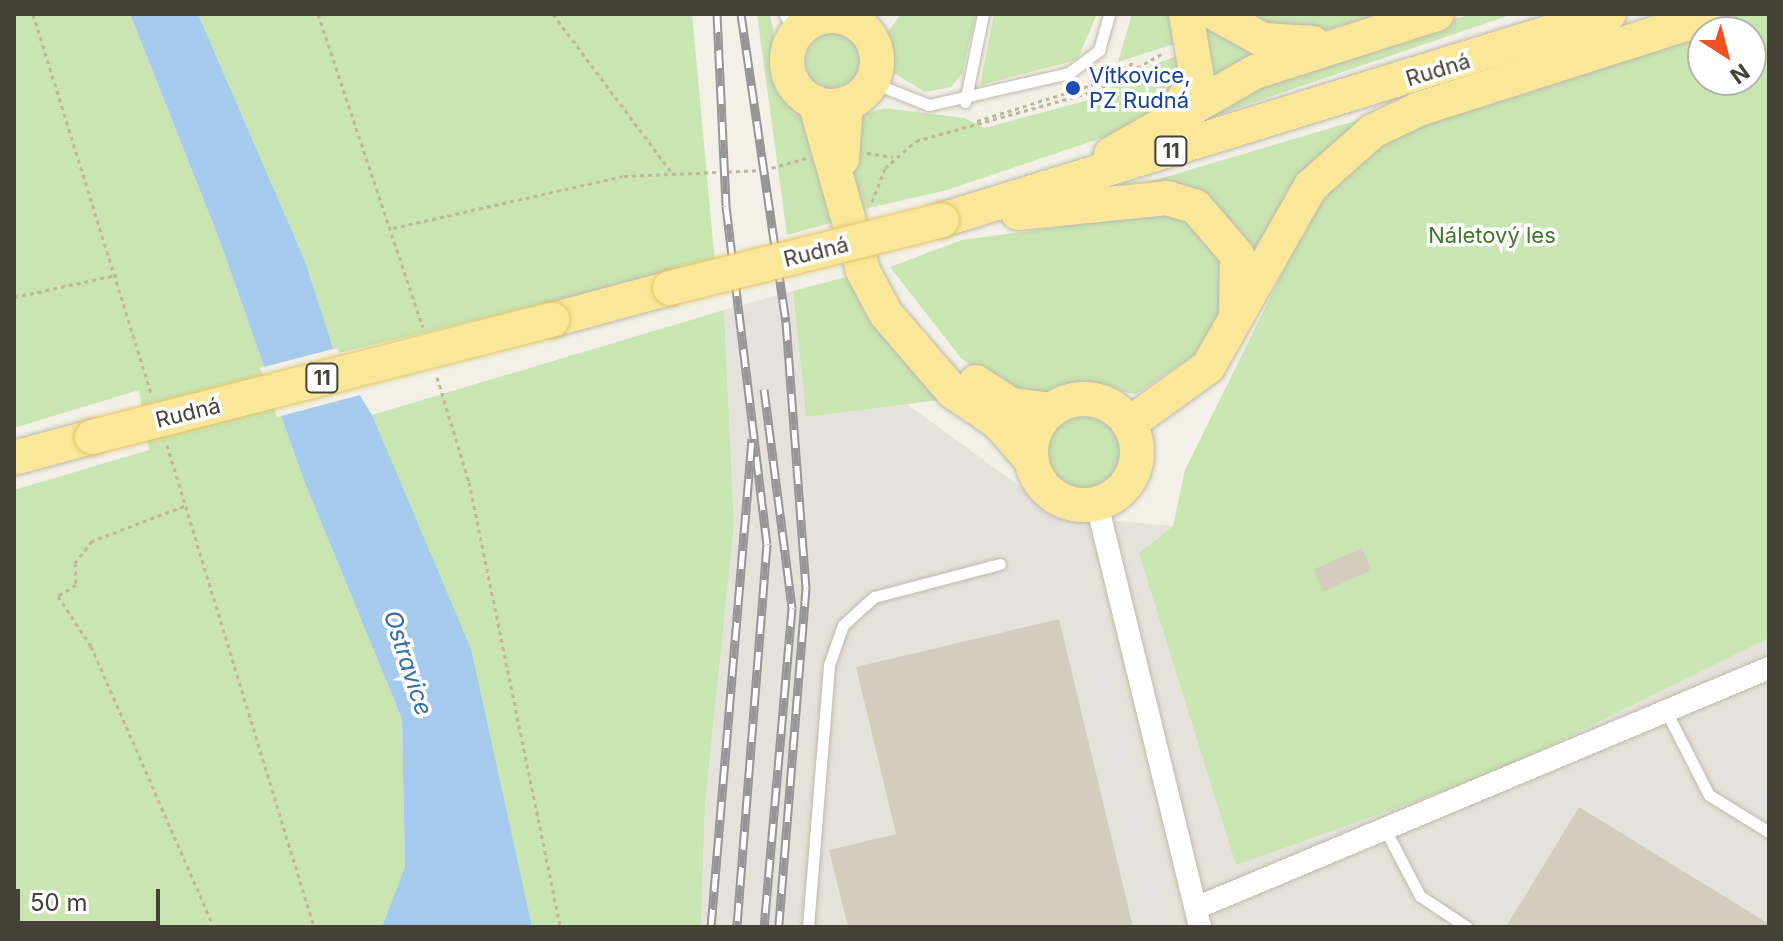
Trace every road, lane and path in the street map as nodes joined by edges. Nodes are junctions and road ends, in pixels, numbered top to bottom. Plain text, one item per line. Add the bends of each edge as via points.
1 (33, 14) edge
2 (318, 14) edge
3 (553, 14) edge
4 (983, 14) edge
5 (1109, 14) edge
6 (1216, 14) edge
7 (1437, 14) edge
8 (1609, 14) edge
9 (1716, 14) edge
10 (796, 21) edge
11 (870, 21) edge
12 (1190, 29) edge
13 (1330, 43) junction
14 (844, 96) junction
15 (965, 102) junction
16 (1174, 115) junction
17 (834, 150) junction
18 (893, 157) junction
19 (671, 172) junction
20 (1024, 195) junction
21 (942, 220) junction
22 (393, 228) junction
23 (865, 233) junction
24 (117, 275) junction
25 (14, 297) edge
26 (424, 332) dead end
27 (1231, 332) junction
28 (433, 362) dead end
29 (152, 396) dead end
30 (1052, 410) junction
31 (1129, 424) junction
32 (167, 445) dead end
33 (14, 458) edge
34 (1031, 460) junction
35 (1097, 504) junction
36 (184, 506) junction
37 (1000, 564) dead end
38 (1769, 668) edge
39 (1667, 713) junction
40 (1769, 832) edge
41 (1387, 833) junction
42 (1198, 918) edge
43 (214, 927) edge
44 (314, 927) edge
45 (560, 927) edge
46 (808, 927) edge
47 (1467, 927) edge

1 - 24 path
2 - 22 path
3 - 19 path
4 - 15 lane
5 - 15 lane via 1099,50 1080,68
6 - 13 main road via 1263,40
7 - 13 main road
8 - 20 main road, Rudná / 11
9 - 27 main road via 1419,109 1373,131 1305,195
10 - 11 main road via 839,16
10 - 14 main road via 787,62 795,86
11 - 14 main road via 876,54
12 - 16 main road via 1197,78
12 - 18 path via 1094,84 916,141
13 - 16 main road
14 - 15 lane
14 - 17 main road
16 - 20 main road via 1139,140
17 - 18 path
17 - 19 path via 764,170
17 - 23 main road
17 - 34 main road via 863,271 886,314 953,392 999,423
18 - 23 path via 879,180
19 - 22 path
20 - 21 main road, Rudná / 11
21 - 27 main road via 1144,199 1186,203 1212,218 1237,255 1241,280
21 - 33 main road, Rudná / 11, bridge
22 - 26 path
23 - 30 main road via 902,302 951,360 1011,405
24 - 25 path
24 - 29 path
27 - 31 main road via 1189,385
28 - 45 path via 472,497
30 - 31 main road via 1094,400
30 - 34 main road via 1034,432
31 - 35 main road via 1135,468 1121,490
32 - 36 path
34 - 35 main road via 1052,494
35 - 42 street
36 - 43 path via 92,541 75,563 76,585 58,596 91,646
36 - 44 path
37 - 46 lane via 874,597 843,625 829,665
38 - 39 street
39 - 40 lane via 1709,795
39 - 41 street
41 - 42 street
41 - 47 lane via 1420,896

